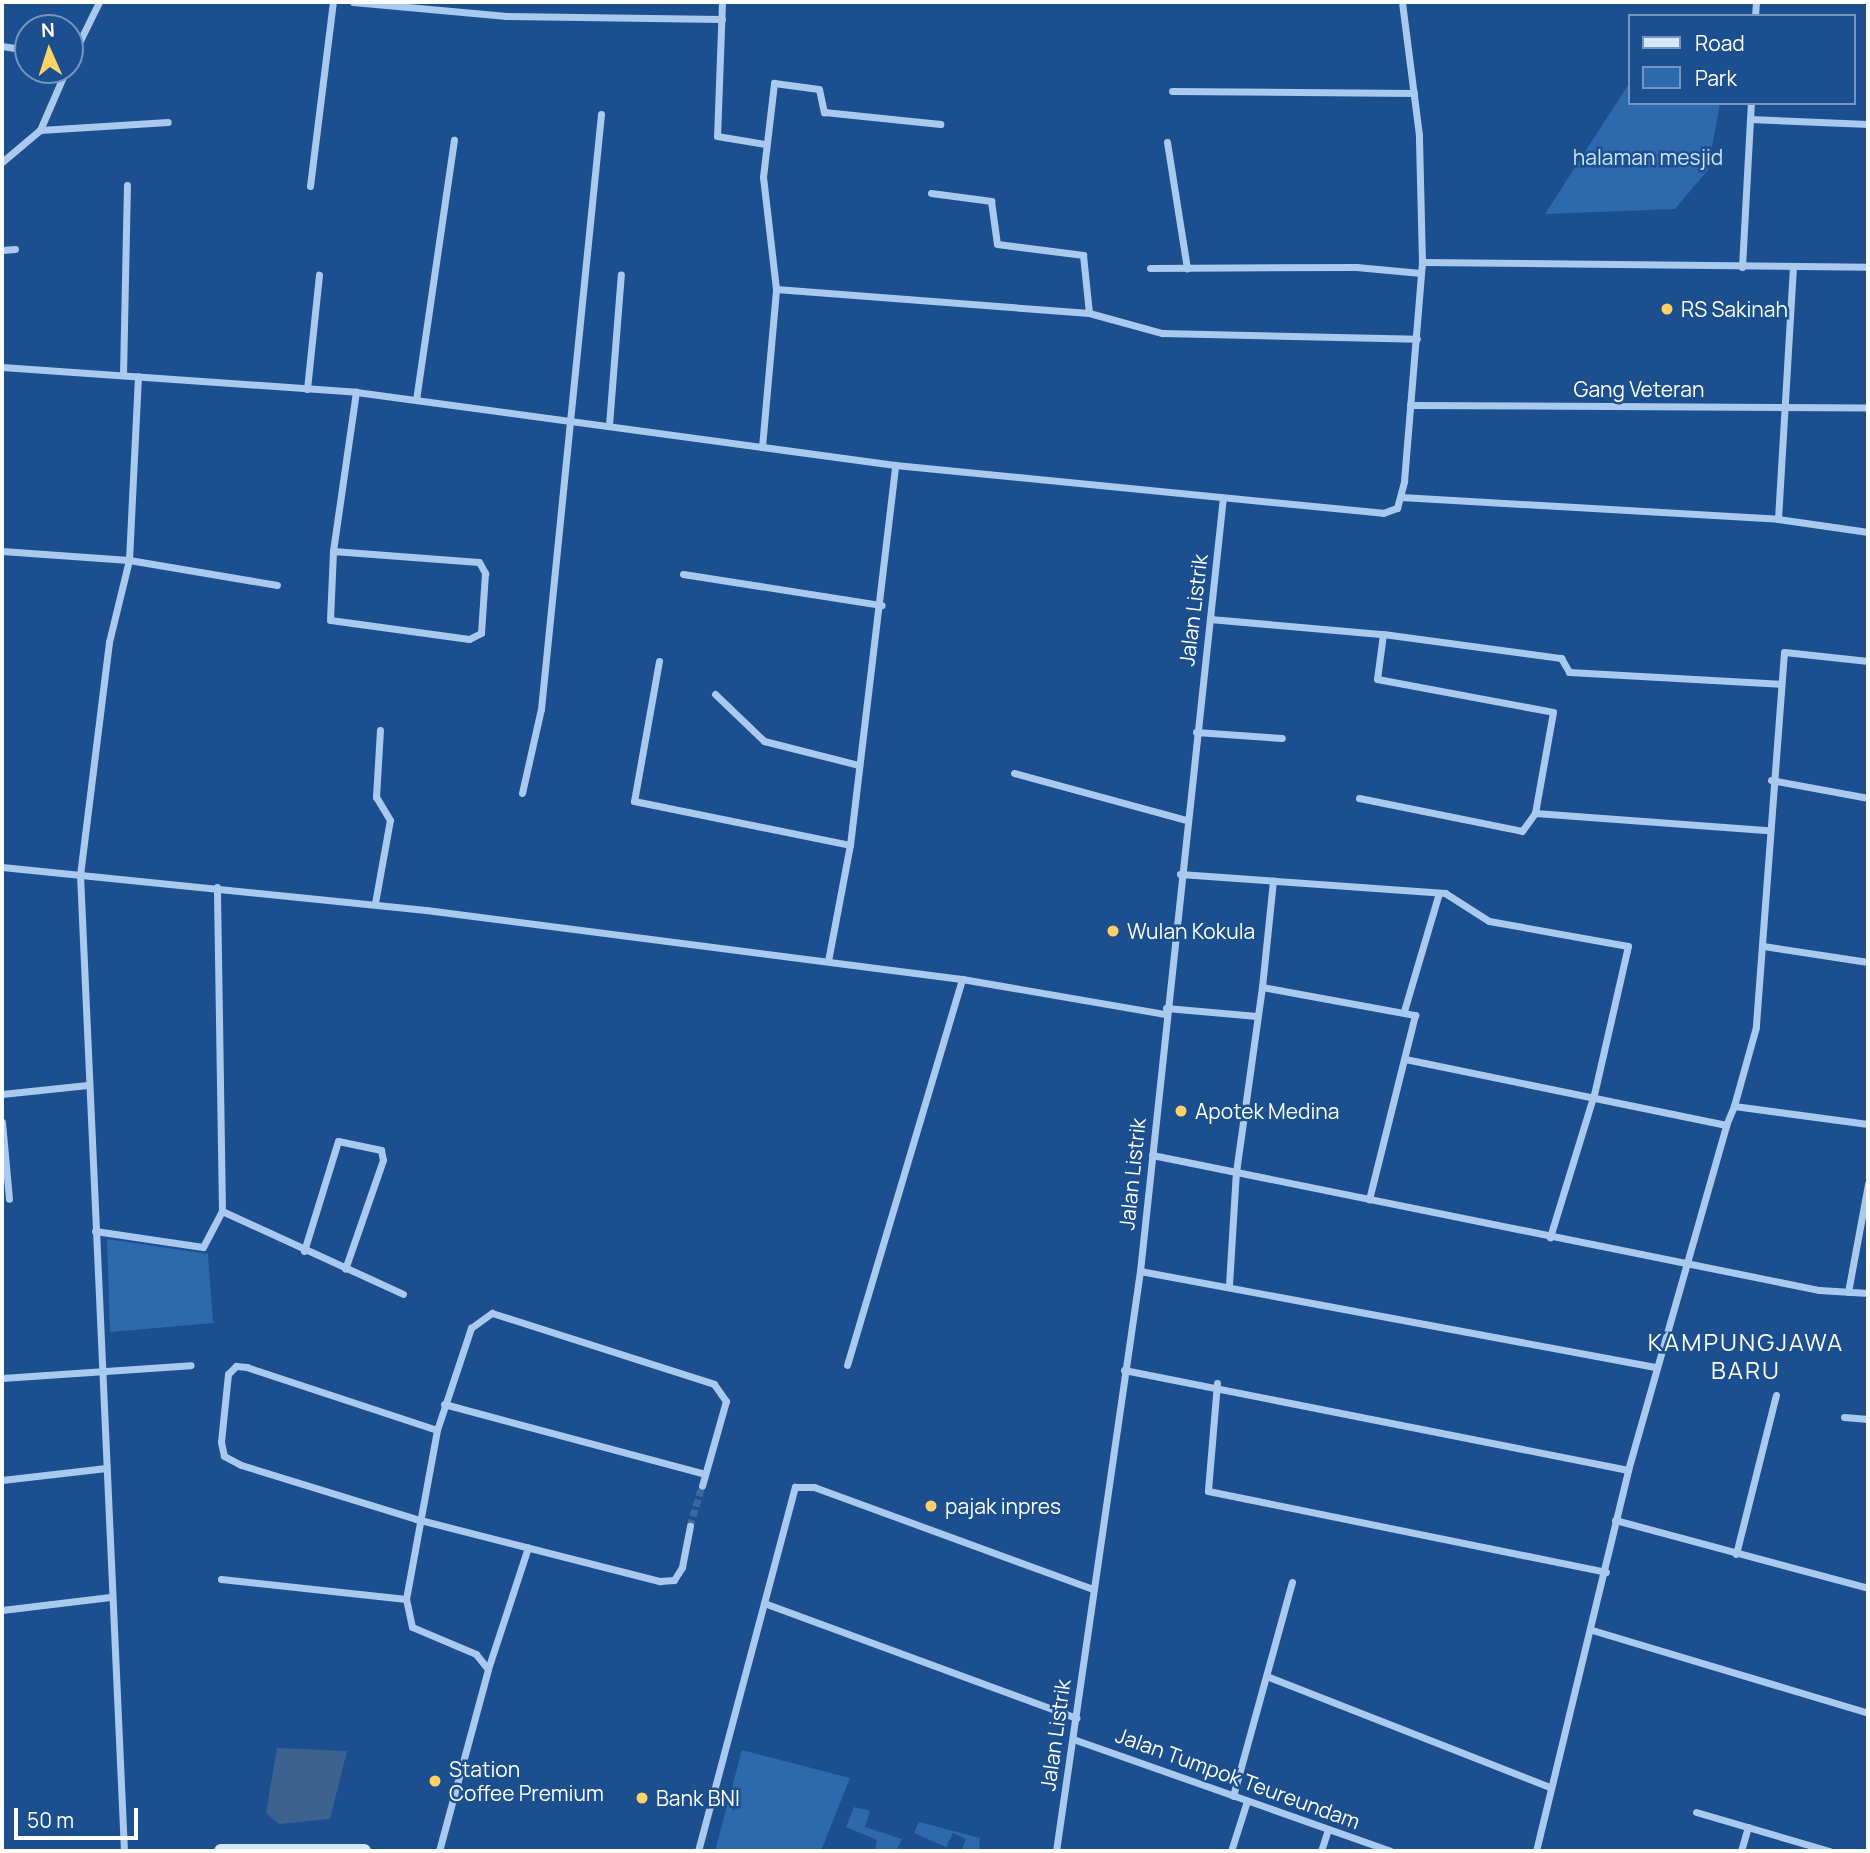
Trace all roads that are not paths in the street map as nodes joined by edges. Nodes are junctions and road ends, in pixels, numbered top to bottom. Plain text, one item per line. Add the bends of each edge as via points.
1 (99, 2) edge
2 (333, 2) edge
3 (353, 2) edge
4 (722, 2) edge
5 (1402, 2) edge
6 (386, 3) edge
7 (722, 19) junction
8 (84, 32) edge
9 (60, 84) edge
10 (1172, 91) dead end
11 (1414, 93) junction
12 (1751, 105) edge
13 (601, 114) dead end
14 (1750, 119) junction
15 (167, 122) dead end
16 (940, 124) dead end
17 (1868, 124) edge
18 (40, 130) junction
19 (454, 140) dead end
20 (1167, 142) dead end
21 (765, 144) junction
22 (2, 162) edge
23 (127, 185) dead end
24 (310, 186) dead end
25 (931, 193) dead end
26 (15, 249) dead end
27 (2, 250) edge
28 (1422, 262) junction
29 (1742, 267) junction
30 (1793, 267) junction
31 (1868, 267) edge
32 (1150, 268) dead end
33 (1188, 268) junction
34 (1421, 273) junction
35 (621, 274) dead end
36 (319, 275) dead end
37 (776, 289) junction
38 (1089, 313) junction
39 (1417, 339) junction
40 (2, 367) edge
41 (124, 375) junction
42 (138, 376) junction
43 (307, 389) junction
44 (356, 392) junction
45 (416, 400) junction
46 (1410, 405) junction
47 (1787, 407) junction
48 (1868, 407) edge
49 (570, 420) junction
50 (609, 425) junction
51 (762, 447) junction
52 (895, 465) junction
53 (1223, 497) junction
54 (1401, 497) junction
55 (1778, 519) junction
56 (1868, 532) edge
57 (2, 551) edge
58 (333, 551) junction
59 (128, 560) junction
60 (683, 574) dead end
61 (276, 585) dead end
62 (881, 605) junction
63 (1210, 619) junction
64 (1383, 634) junction
65 (659, 661) dead end
66 (1868, 661) edge
67 (1781, 684) junction
68 (715, 694) dead end
69 (380, 730) dead end
70 (1196, 732) junction
71 (1282, 738) dead end
72 (859, 765) junction
73 (1014, 773) dead end
74 (1771, 780) junction
75 (522, 793) dead end
76 (1359, 798) dead end
77 (1868, 798) edge
78 (1535, 813) junction
79 (1186, 820) junction
80 (1768, 830) junction
81 (850, 845) junction
82 (2, 867) edge
83 (1180, 874) junction
84 (80, 875) junction
85 (1273, 881) junction
86 (216, 887) junction
87 (1439, 893) junction
88 (375, 903) junction
89 (1763, 946) junction
90 (828, 961) junction
91 (1868, 962) edge
92 (962, 979) junction
93 (1262, 987) junction
94 (1165, 1011) junction
95 (1404, 1011) junction
96 (1257, 1016) junction
97 (1405, 1059) junction
98 (88, 1084) junction
99 (2, 1094) edge
100 (1594, 1094) junction
101 (1734, 1107) junction
102 (2, 1122) edge
103 (1868, 1124) edge
104 (1726, 1125) junction
105 (1152, 1156) junction
106 (1236, 1172) junction
107 (1868, 1184) edge
108 (9, 1199) dead end
109 (1369, 1199) junction
110 (222, 1212) junction
111 (95, 1231) junction
112 (1550, 1237) junction
113 (304, 1251) junction
114 (1688, 1263) junction
115 (345, 1269) junction
116 (1140, 1271) junction
117 (1229, 1285) junction
118 (1848, 1292) junction
119 (1868, 1293) edge
120 (403, 1294) dead end
121 (191, 1365) dead end
122 (847, 1365) dead end
123 (1655, 1367) junction
124 (1124, 1370) junction
125 (102, 1371) junction
126 (2, 1378) edge
127 (1217, 1383) junction
128 (1776, 1395) dead end
129 (444, 1404) junction
130 (1844, 1417) dead end
131 (1868, 1419) edge
132 (437, 1430) junction
133 (106, 1468) junction
134 (1628, 1470) junction
135 (705, 1474) junction
136 (2, 1480) edge
137 (702, 1486) tunnel mouth
138 (416, 1519) junction
139 (1615, 1520) junction
140 (690, 1526) tunnel mouth
141 (528, 1547) junction
142 (1736, 1554) junction
143 (1606, 1572) junction
144 (221, 1579) dead end
145 (1292, 1582) dead end
146 (1090, 1588) junction
147 (1868, 1588) edge
148 (110, 1597) junction
149 (406, 1599) junction
150 (764, 1603) junction
151 (2, 1610) edge
152 (1592, 1630) junction
153 (488, 1669) junction
154 (1269, 1677) junction
155 (1868, 1713) edge
156 (1076, 1718) junction
157 (1073, 1739) junction
158 (1550, 1787) junction
159 (1233, 1796) junction
160 (1247, 1801) junction
161 (1696, 1812) dead end
162 (1748, 1827) junction
163 (1328, 1829) junction
164 (331, 1850) edge
165 (124, 1851) edge
166 (221, 1851) edge
167 (364, 1851) edge
168 (439, 1851) edge
169 (698, 1851) edge
170 (1056, 1851) edge
171 (1231, 1851) edge
172 (1321, 1851) edge
173 (1391, 1851) edge
174 (1535, 1851) edge
175 (1741, 1851) edge
176 (1829, 1851) edge

1 - 8 street
2 - 24 street
3 - 6 street
4 - 7 street
5 - 11 street
6 - 7 street via 506,16
7 - 21 street via 718,136
9 - 18 street
10 - 11 street
11 - 28 street
12 - 14 street
13 - 49 street
14 - 17 street
14 - 29 street
15 - 18 street
16 - 21 street via 824,112 819,89 777,82
18 - 22 street
19 - 45 street
20 - 33 street
21 - 37 street
23 - 41 street
25 - 38 street via 991,201 998,244 1083,255
26 - 27 street
28 - 29 street
28 - 34 street
29 - 30 street
30 - 31 street
30 - 47 street
32 - 33 street
33 - 34 street
34 - 39 street
35 - 50 street
36 - 43 street
37 - 38 street
37 - 51 street
38 - 39 street via 1161,333
39 - 46 street
40 - 41 street
41 - 42 street
42 - 43 street
42 - 59 street
43 - 44 street
44 - 45 street
44 - 58 street
45 - 49 street
46 - 47 street, Gang Veteran
46 - 54 street
47 - 48 street, Gang Veteran
47 - 55 street
49 - 50 street
49 - 75 street via 541,709
50 - 51 street
51 - 52 street
52 - 53 street
52 - 62 street
53 - 54 street via 1372,515 1397,509
53 - 63 street, Jalan Listrik
54 - 55 street
55 - 56 street
57 - 59 street
58 - 58 street via 330,620 469,639 481,633 485,573 479,562
59 - 61 street
59 - 84 street via 109,642
60 - 62 street
62 - 72 street
63 - 64 street
63 - 70 street, Jalan Listrik
64 - 67 street via 1562,658 1569,672
64 - 78 street via 1377,679 1553,712
65 - 81 street via 634,801
66 - 67 street via 1789,649
67 - 74 street
68 - 72 street via 764,741
69 - 88 street via 376,797 390,820
70 - 71 street
70 - 79 street, Jalan Listrik
72 - 81 street
73 - 79 street
74 - 77 street
74 - 80 street
76 - 78 street via 1522,831
78 - 80 street
79 - 83 street, Jalan Listrik
80 - 89 street
81 - 90 street
82 - 84 street
83 - 85 street
83 - 94 street, Jalan Listrik
84 - 86 street
84 - 98 street
85 - 87 street
85 - 93 street
86 - 88 street
86 - 110 street
87 - 95 street
87 - 100 street via 1489,920 1628,946
88 - 90 street
89 - 91 street
89 - 101 street via 1756,1027
90 - 92 street
92 - 94 street
92 - 122 street
93 - 95 street
93 - 96 street
94 - 96 street
94 - 105 street, Jalan Listrik
95 - 97 street via 1416,1020
96 - 106 street
97 - 100 street
97 - 109 street
98 - 99 street
98 - 111 street
100 - 104 street
100 - 112 street
101 - 103 street
101 - 104 street
102 - 108 street
104 - 114 street
105 - 106 street
105 - 116 street, Jalan Listrik
106 - 109 street
106 - 117 street
107 - 118 street
109 - 112 street
110 - 111 street via 203,1247
110 - 113 street
111 - 125 street
112 - 114 street
113 - 115 street
113 - 115 street via 338,1141 381,1150 383,1160
114 - 118 street
114 - 123 street
115 - 120 street
116 - 117 street
116 - 124 street, Jalan Listrik
117 - 123 street
118 - 119 street
121 - 125 street
123 - 134 street
124 - 127 street
124 - 146 street, Jalan Listrik
125 - 126 street
125 - 133 street
127 - 134 street
127 - 143 street via 1208,1491
128 - 142 street
129 - 132 street
129 - 135 street
129 - 135 street via 471,1328 492,1313 725,1392
130 - 131 street
132 - 138 street
132 - 138 street via 247,1367 236,1366 228,1374 225,1456
133 - 136 street
133 - 148 street
134 - 139 street
135 - 137 street
138 - 141 street
138 - 149 street
139 - 142 street
139 - 143 street
140 - 141 street via 674,1580
141 - 153 street
142 - 147 street
143 - 152 street
144 - 149 street
145 - 154 street
146 - 150 street via 803,1486 790,1493
146 - 156 street, Jalan Listrik
148 - 151 street
148 - 165 street
149 - 153 street via 412,1627 477,1654
150 - 156 street
150 - 169 street
152 - 155 street
152 - 158 street
153 - 168 street
154 - 158 street
154 - 159 street
156 - 157 street, Jalan Listrik
157 - 159 street, Jalan Tumpok Teureundam
157 - 170 street, Jalan Listrik
158 - 174 street
159 - 160 street, Jalan Tumpok Teureundam
160 - 163 street, Jalan Tumpok Teureundam
160 - 171 street
161 - 162 street
162 - 175 street
162 - 176 street
163 - 172 street
163 - 173 street, Jalan Tumpok Teureundam
164 - 166 main road
164 - 167 main road

